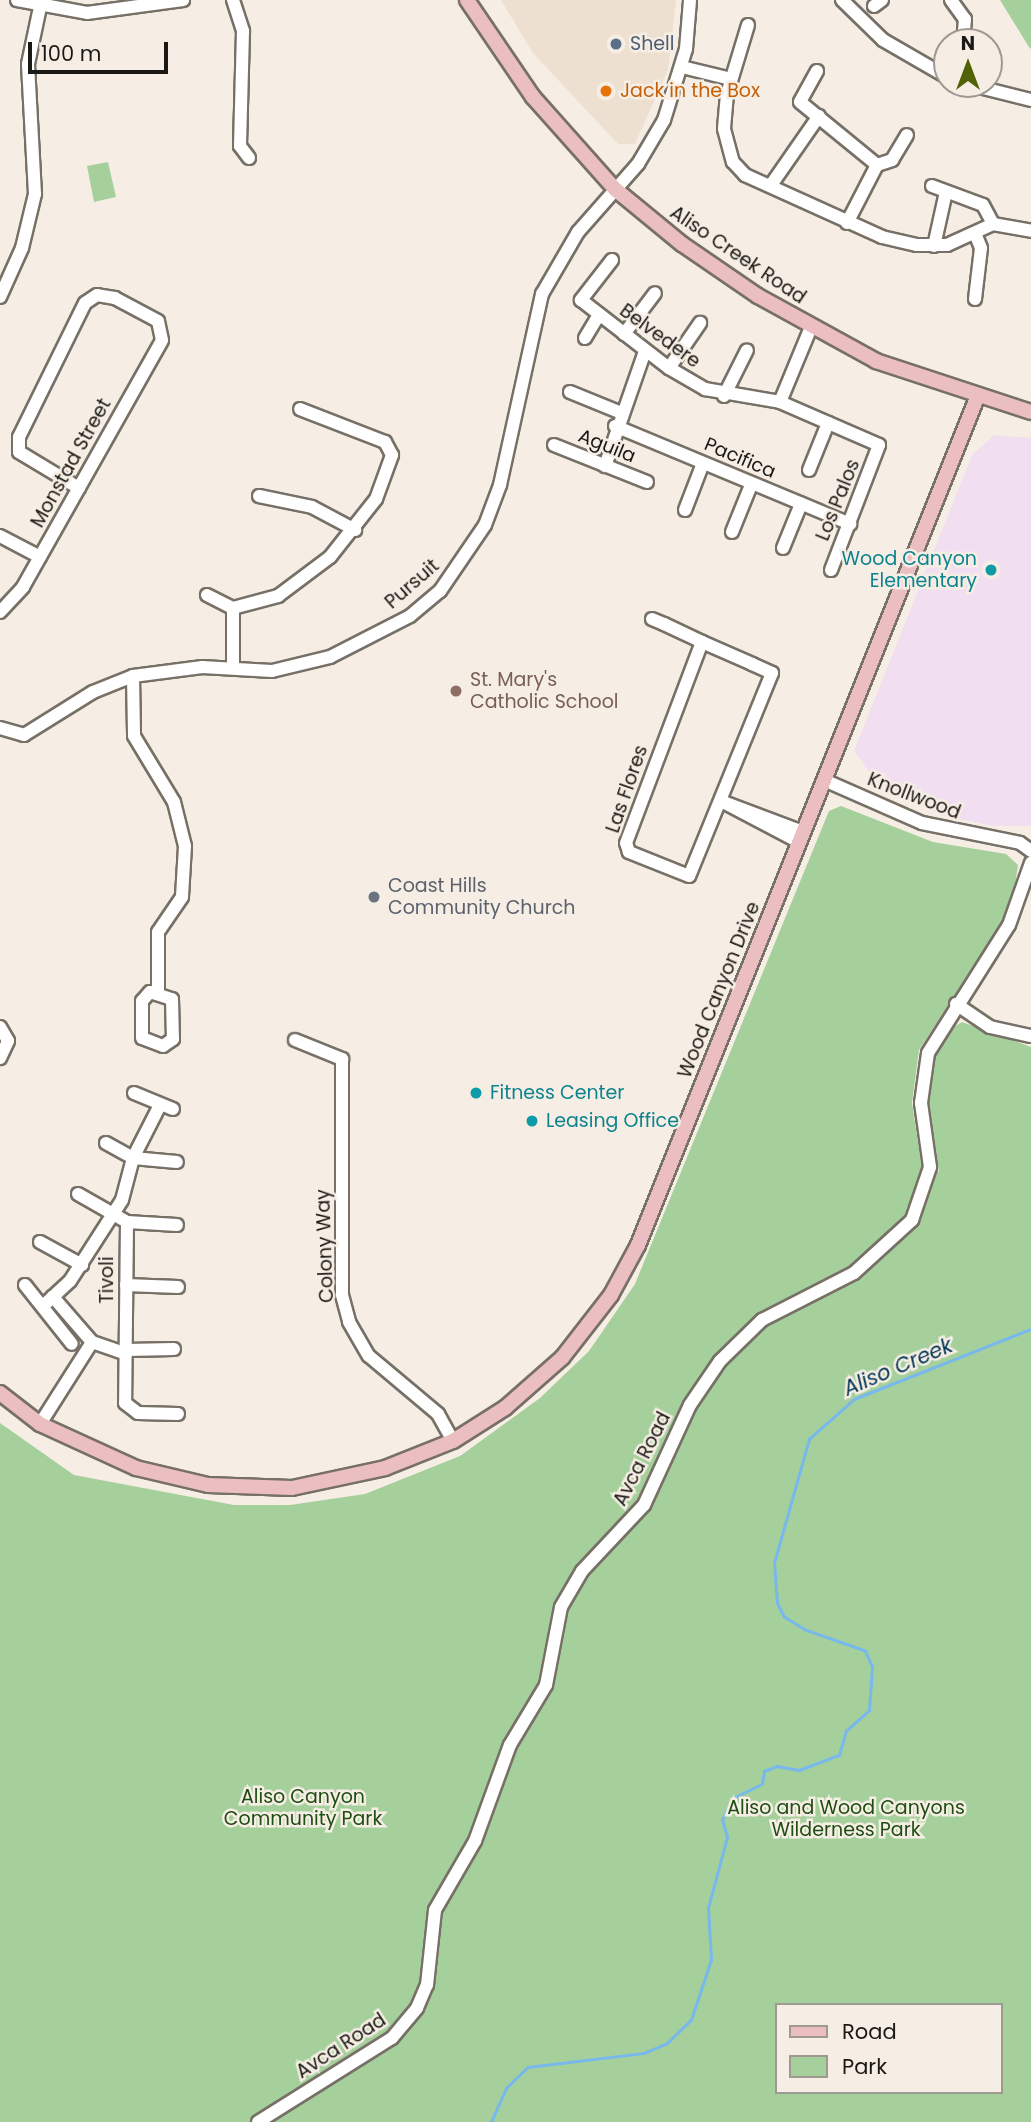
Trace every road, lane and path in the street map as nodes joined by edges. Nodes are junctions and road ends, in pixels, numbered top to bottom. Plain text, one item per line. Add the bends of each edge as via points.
1 (16, 0) edge
2 (183, 0) edge
3 (233, 0) edge
4 (467, 0) edge
5 (690, 0) edge
6 (842, 0) edge
7 (951, 0) edge
8 (40, 6) junction
9 (748, 25) dead end
10 (964, 28) edge
11 (682, 67) junction
12 (933, 69) edge
13 (817, 71) dead end
14 (731, 79) junction
15 (1003, 93) edge
16 (1031, 100) edge
17 (819, 116) junction
18 (907, 135) dead end
19 (249, 158) dead end
20 (877, 164) junction
21 (771, 185) junction
22 (932, 186) dead end
23 (615, 189) junction
24 (946, 192) junction
25 (847, 223) junction
26 (993, 224) junction
27 (1031, 231) edge
28 (975, 233) junction
29 (934, 246) junction
30 (611, 260) dead end
31 (655, 293) dead end
32 (0, 297) edge
33 (975, 299) dead end
34 (599, 315) junction
35 (700, 323) dead end
36 (811, 327) junction
37 (624, 334) junction
38 (585, 338) dead end
39 (747, 350) dead end
40 (645, 351) junction
41 (669, 369) junction
42 (570, 392) dead end
43 (724, 396) junction
44 (977, 398) junction
45 (780, 402) junction
46 (300, 409) dead end
47 (619, 412) junction
48 (1031, 412) edge
49 (828, 423) junction
50 (615, 426) junction
51 (554, 445) dead end
52 (879, 445) joint
53 (703, 463) junction
54 (605, 466) junction
55 (809, 470) dead end
56 (647, 482) dead end
57 (751, 485) junction
58 (79, 488) junction
59 (259, 496) dead end
60 (800, 504) junction
61 (685, 510) dead end
62 (850, 524) junction
63 (355, 530) junction
64 (732, 532) dead end
65 (0, 536) edge
66 (783, 548) dead end
67 (40, 557) junction
68 (831, 570) dead end
69 (207, 595) dead end
70 (233, 608) junction
71 (0, 612) edge
72 (652, 620) dead end
73 (702, 642) junction
74 (233, 668) junction
75 (133, 676) junction
76 (0, 728) edge
77 (824, 780) junction
78 (721, 801) junction
79 (801, 837) junction
80 (1031, 851) edge
81 (1031, 863) edge
82 (158, 992) dead end
83 (956, 1004) junction
84 (0, 1027) edge
85 (1031, 1036) edge
86 (295, 1040) dead end
87 (0, 1058) edge
88 (134, 1093) dead end
89 (159, 1107) junction
90 (173, 1109) dead end
91 (106, 1143) dead end
92 (133, 1158) junction
93 (177, 1162) dead end
94 (78, 1194) dead end
95 (114, 1213) junction
96 (127, 1222) junction
97 (177, 1225) dead end
98 (40, 1241) dead end
99 (82, 1265) junction
100 (25, 1285) dead end
101 (126, 1285) junction
102 (178, 1287) dead end
103 (48, 1301) junction
104 (92, 1342) junction
105 (72, 1344) dead end
106 (174, 1349) dead end
107 (126, 1352) junction
108 (0, 1393) edge
109 (178, 1414) dead end
110 (40, 1423) junction
111 (453, 1441) junction
112 (258, 2122) edge

1 - 8 street
2 - 8 street via 87,13
3 - 19 street via 243,31 240,146
4 - 23 main road, Aliso Creek Road via 525,87
5 - 11 street, Pursuit
6 - 12 street via 883,40
7 - 10 street via 965,19
8 - 32 street via 28,64 35,194 22,248
9 - 14 street
11 - 14 street
11 - 23 street, Pursuit via 655,137
13 - 17 street via 800,102
14 - 21 street via 725,145 745,175
15 - 16 street
17 - 20 street
17 - 21 street
18 - 20 street via 892,160
20 - 25 street
21 - 25 street
22 - 24 street
23 - 36 main road, Aliso Creek Road via 681,244
23 - 74 street, Pursuit via 578,232 542,294 500,485 466,560 410,616 342,652 272,671
24 - 26 street via 983,205
24 - 29 street
25 - 29 street
26 - 27 street
26 - 28 street
28 - 29 street
28 - 33 street via 981,248
30 - 34 street, Belvedere via 581,300
31 - 37 street
34 - 37 street, Belvedere
34 - 38 street
35 - 41 street
36 - 44 main road, Aliso Creek Road via 876,360
36 - 45 street
37 - 40 street, Belvedere
39 - 43 street
40 - 41 street, Belvedere
40 - 47 street
41 - 43 street, Belvedere
42 - 47 street
43 - 45 street, Belvedere
44 - 48 main road, Aliso Creek Road
44 - 77 main road, Wood Canyon Drive
45 - 49 street, Belvedere
46 - 63 street via 385,442 392,455 376,499
47 - 50 street
49 - 52 street, Belvedere
49 - 55 street
50 - 53 street, Pacifica
50 - 54 street
51 - 54 street, Aguila
52 - 62 street, Los Palos
53 - 57 street, Pacifica
53 - 61 street
54 - 56 street, Aguila
57 - 60 street, Pacifica
57 - 64 street
58 - 58 street, Monstad Street via 161,342 162,327 115,298 97,295 80,311 19,437 19,452
58 - 67 street, Monstad Street
59 - 63 street via 312,507
60 - 62 street, Pacifica
60 - 66 street
62 - 68 street, Los Palos
63 - 70 street via 300,583
65 - 67 street
67 - 71 street, Monstad Street
69 - 70 street
70 - 74 street
72 - 73 street, Las Flores
73 - 78 street, Las Flores via 772,673
73 - 78 street, Las Flores via 626,842 629,852 689,876
74 - 75 street, Pursuit
75 - 76 street, Pursuit via 93,692 23,735
75 - 82 street via 136,743 174,802 185,846 182,897 158,933
77 - 79 main road, Wood Canyon Drive
77 - 80 street, Knollwood via 922,823 1020,842
78 - 79 street
79 - 111 main road, Wood Canyon Drive via 668,1172 611,1295 532,1386
81 - 83 street via 1009,925
83 - 85 street via 990,1027
83 - 112 street, Avca Road via 924,1065 930,1167 912,1220 854,1273 762,1320 705,1381 644,1505 582,1571 561,1606 543,1692 510,1745 475,1841 435,1910 427,1984 417,2008 392,2038
84 - 87 street via 8,1041
86 - 111 street, Colony Way via 342,1059 342,1295 349,1322 369,1356 432,1409
88 - 89 street
89 - 90 street
89 - 92 street, Tivoli
91 - 92 street
92 - 93 street
92 - 95 street, Tivoli
94 - 95 street
95 - 96 street
95 - 99 street, Tivoli
96 - 97 street
96 - 101 street, Tivoli
98 - 99 street
99 - 103 street, Tivoli
100 - 103 street
101 - 102 street
101 - 107 street, Tivoli
103 - 104 street, Tivoli
103 - 105 street
104 - 107 street, Tivoli
104 - 110 street
106 - 107 street
107 - 109 street, Tivoli via 125,1403 138,1413
108 - 110 main road, Wood Canyon Drive
110 - 111 main road, Wood Canyon Drive via 136,1468 255,1490 341,1480

